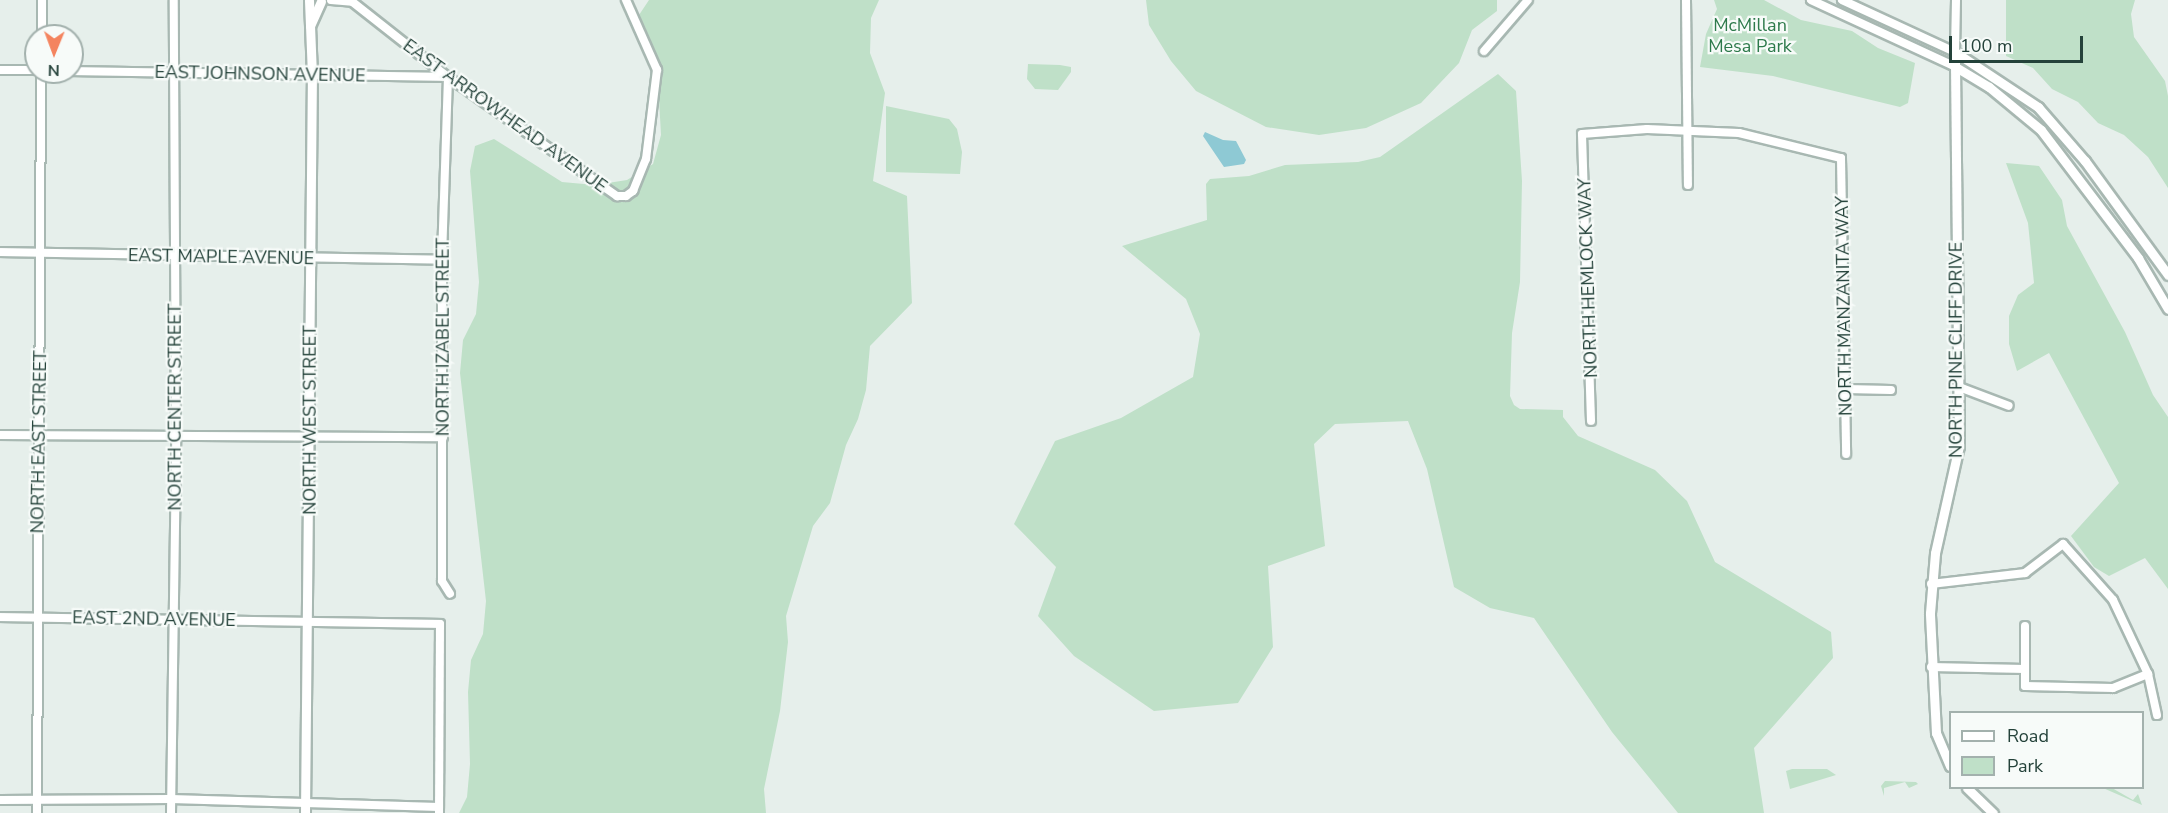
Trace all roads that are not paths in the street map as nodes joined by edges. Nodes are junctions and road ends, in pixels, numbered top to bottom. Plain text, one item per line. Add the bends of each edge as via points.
1 (42, 0) edge
2 (174, 0) edge
3 (309, 0) edge
4 (322, 0) edge
5 (626, 0) edge
6 (1528, 0) edge
7 (1686, 0) edge
8 (1811, 0) edge
9 (1842, 0) edge
10 (1956, 0) edge
11 (351, 1) edge
12 (42, 24) edge
13 (310, 26) junction
14 (1484, 51) dead end
15 (1955, 52) junction
16 (1954, 66) junction
17 (0, 70) edge
18 (24, 70) edge
19 (84, 71) edge
20 (174, 73) junction
21 (312, 75) junction
22 (447, 77) junction
23 (41, 84) edge
24 (2054, 124) junction
25 (1688, 129) junction
26 (2044, 134) junction
27 (1688, 185) dead end
28 (0, 252) edge
29 (42, 253) junction
30 (176, 256) junction
31 (311, 259) junction
32 (442, 260) junction
33 (2168, 275) edge
34 (2168, 309) edge
35 (1959, 387) junction
36 (1846, 389) junction
37 (1891, 390) dead end
38 (2009, 406) dead end
39 (1591, 421) dead end
40 (0, 435) edge
41 (39, 435) junction
42 (176, 437) junction
43 (443, 437) junction
44 (310, 439) junction
45 (1846, 454) dead end
46 (1931, 584) junction
47 (450, 594) dead end
48 (0, 617) edge
49 (36, 618) junction
50 (172, 619) junction
51 (308, 621) junction
52 (2025, 626) dead end
53 (1931, 667) junction
54 (2025, 669) junction
55 (2148, 674) junction
56 (2157, 715) dead end
57 (1949, 764) edge
58 (1968, 789) edge
59 (171, 799) junction
60 (0, 800) edge
61 (38, 800) junction
62 (305, 808) edge
63 (439, 810) edge
64 (38, 813) edge
65 (171, 813) edge
66 (1993, 813) edge

1 - 12 street
2 - 20 street, NORTH CENTER STREET
3 - 13 street, NORTH WEST STREET
4 - 11 street, EAST ARROWHEAD AVENUE
4 - 13 street, NORTH WEST STREET
5 - 22 street, EAST ARROWHEAD AVENUE via 657,70 646,159 633,191 617,196
6 - 14 street
7 - 25 street
8 - 16 street
9 - 15 street
10 - 15 street, NORTH PINE CLIFF DRIVE
11 - 22 street, EAST ARROWHEAD AVENUE
13 - 21 street, NORTH WEST STREET
15 - 16 street, NORTH PINE CLIFF DRIVE
15 - 24 street via 2031,101
16 - 26 street via 1989,87
16 - 35 street, NORTH PINE CLIFF DRIVE
17 - 18 street
19 - 20 street, EAST JOHNSON AVENUE
20 - 21 street, EAST JOHNSON AVENUE
20 - 30 street, NORTH CENTER STREET
21 - 22 street, EAST JOHNSON AVENUE
21 - 31 street, NORTH WEST STREET
22 - 32 street, NORTH IZABEL STREET
23 - 29 street, NORTH EAST STREET
24 - 26 street
24 - 33 street via 2138,230
25 - 27 street
25 - 36 street, NORTH MANZANITA WAY via 1739,133 1841,158
25 - 39 street, NORTH HEMLOCK WAY via 1598,130 1582,134
26 - 34 street via 2138,258
28 - 29 street, EAST MAPLE AVENUE
29 - 30 street, EAST MAPLE AVENUE
29 - 41 street, NORTH EAST STREET
30 - 31 street, EAST MAPLE AVENUE
30 - 42 street, NORTH CENTER STREET
31 - 32 street, EAST MAPLE AVENUE
31 - 44 street, NORTH WEST STREET
32 - 43 street, NORTH IZABEL STREET
35 - 38 street
35 - 46 street, NORTH PINE CLIFF DRIVE via 1956,467
36 - 37 street
36 - 45 street, NORTH MANZANITA WAY
40 - 41 street
41 - 42 street
41 - 49 street, NORTH EAST STREET
42 - 44 street
42 - 50 street, NORTH CENTER STREET
43 - 44 street
43 - 47 street, NORTH IZABEL STREET via 442,581
44 - 51 street, NORTH WEST STREET
46 - 53 street, NORTH PINE CLIFF DRIVE
46 - 55 street via 2025,573 2063,544 2114,600
48 - 49 street, EAST 2ND AVENUE
49 - 50 street, EAST 2ND AVENUE
49 - 61 street, NORTH EAST STREET
50 - 51 street, EAST 2ND AVENUE
50 - 59 street, NORTH CENTER STREET
51 - 62 street, NORTH WEST STREET
51 - 63 street via 440,624
52 - 54 street
53 - 54 street
53 - 57 street, NORTH PINE CLIFF DRIVE via 1936,733
54 - 55 street via 2025,686 2113,688
55 - 56 street
58 - 66 street
59 - 61 street
59 - 62 street
59 - 65 street, NORTH CENTER STREET
60 - 61 street
61 - 64 street, NORTH EAST STREET
62 - 63 street

